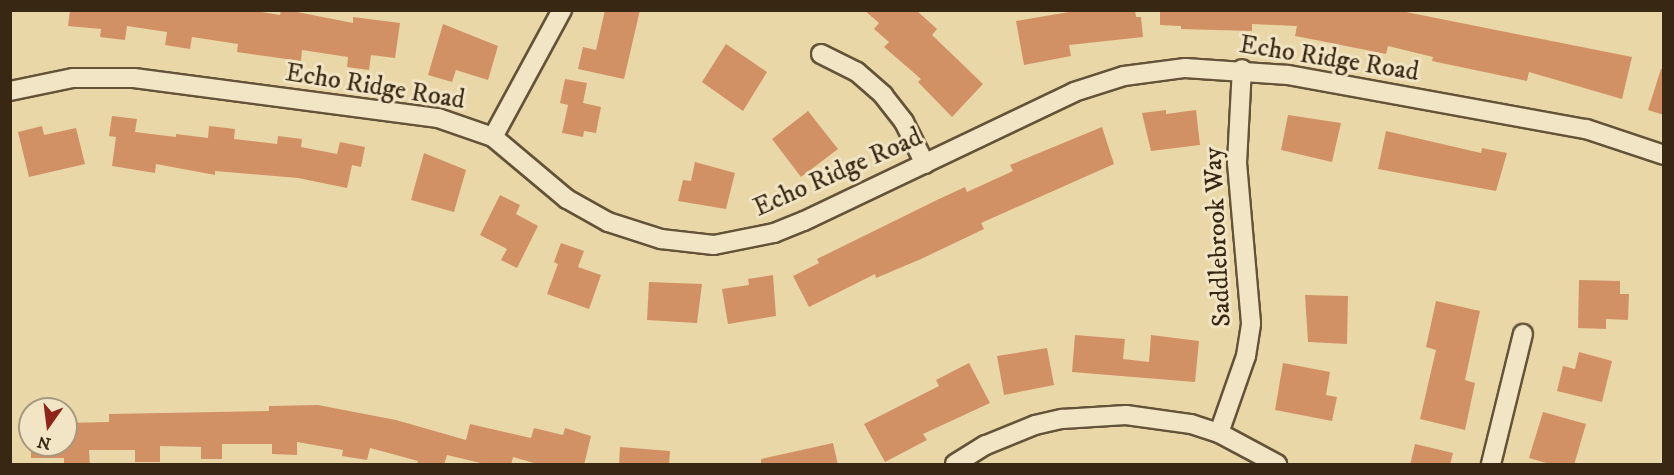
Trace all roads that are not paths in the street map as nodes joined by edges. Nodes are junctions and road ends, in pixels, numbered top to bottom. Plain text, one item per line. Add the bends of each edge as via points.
1 (562, 10) edge
2 (821, 54) dead end
3 (1242, 69) junction
4 (10, 91) edge
5 (493, 137) junction
6 (1664, 155) edge
7 (925, 164) junction
8 (1523, 334) dead end
9 (1219, 433) junction
10 (955, 465) edge
11 (1277, 465) edge
12 (1491, 465) edge

1 - 5 street
2 - 7 street via 857,72 883,95 904,122
3 - 6 street, Echo Ridge Road via 1586,129
3 - 7 street, Echo Ridge Road via 1174,69 1099,83
3 - 9 street, Saddlebrook Way via 1236,163 1251,323 1246,356
4 - 5 street, Echo Ridge Road via 73,78 134,78 409,113 464,125
5 - 7 street, Echo Ridge Road via 585,211 633,231 684,243 714,245 774,233
8 - 12 street
9 - 10 street via 1191,424 1126,415 1062,418 1008,435
9 - 11 street

